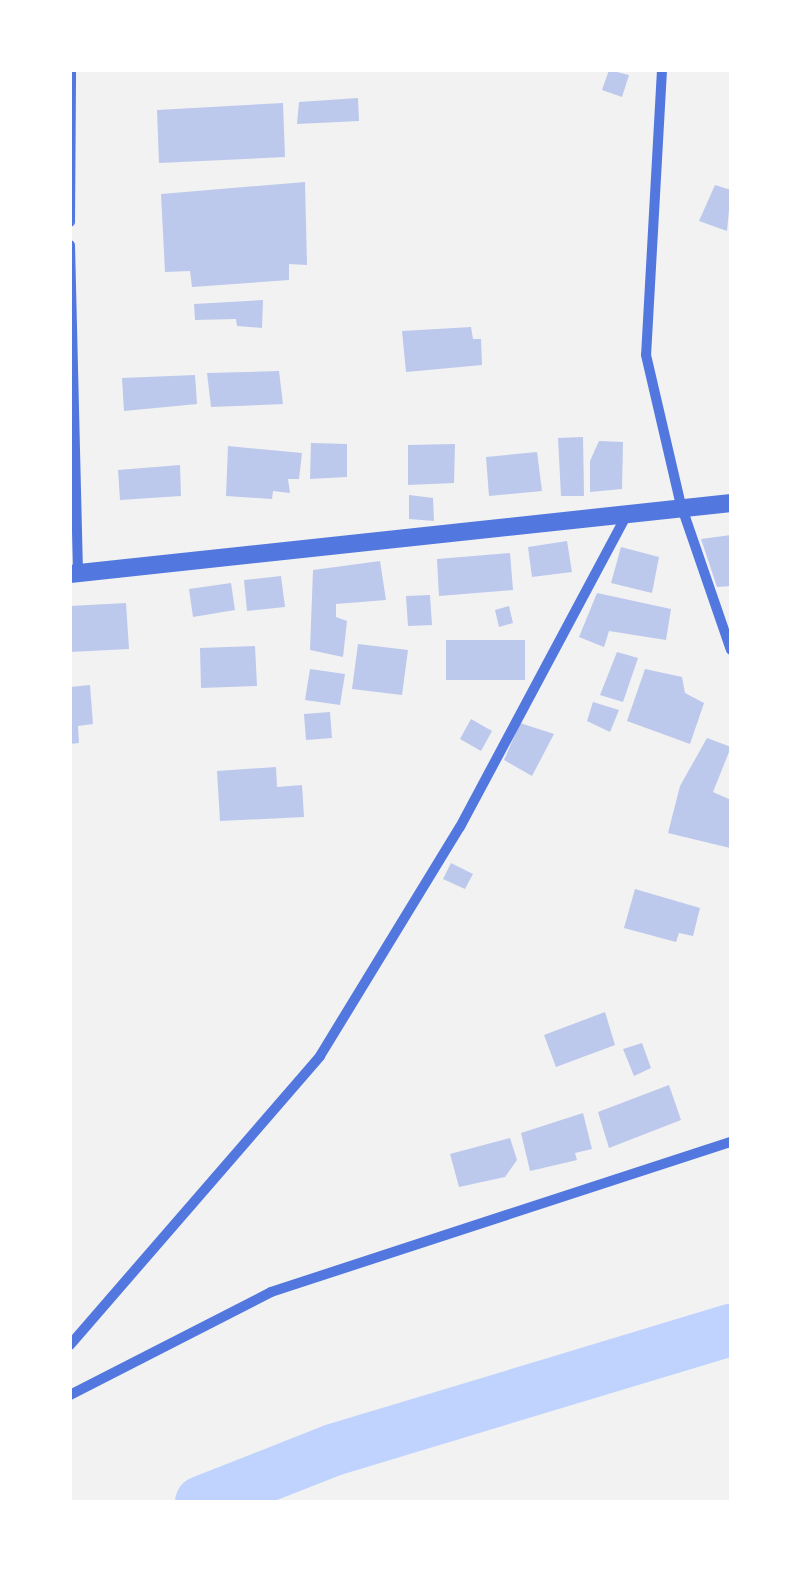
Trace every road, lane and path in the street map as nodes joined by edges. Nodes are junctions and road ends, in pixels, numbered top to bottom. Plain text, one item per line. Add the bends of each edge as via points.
1 (71, 70) edge
2 (662, 70) edge
3 (70, 222) edge
4 (70, 245) edge
5 (731, 503) edge
6 (681, 505) junction
7 (628, 511) junction
8 (74, 573) edge
9 (731, 650) edge
10 (731, 1142) edge
11 (70, 1345) edge
12 (70, 1396) edge

1 - 3 street
2 - 6 street via 646,355
4 - 8 street
5 - 6 street
6 - 7 street
6 - 9 street
7 - 8 street
7 - 11 street via 460,827 320,1056
10 - 12 street via 271,1292

